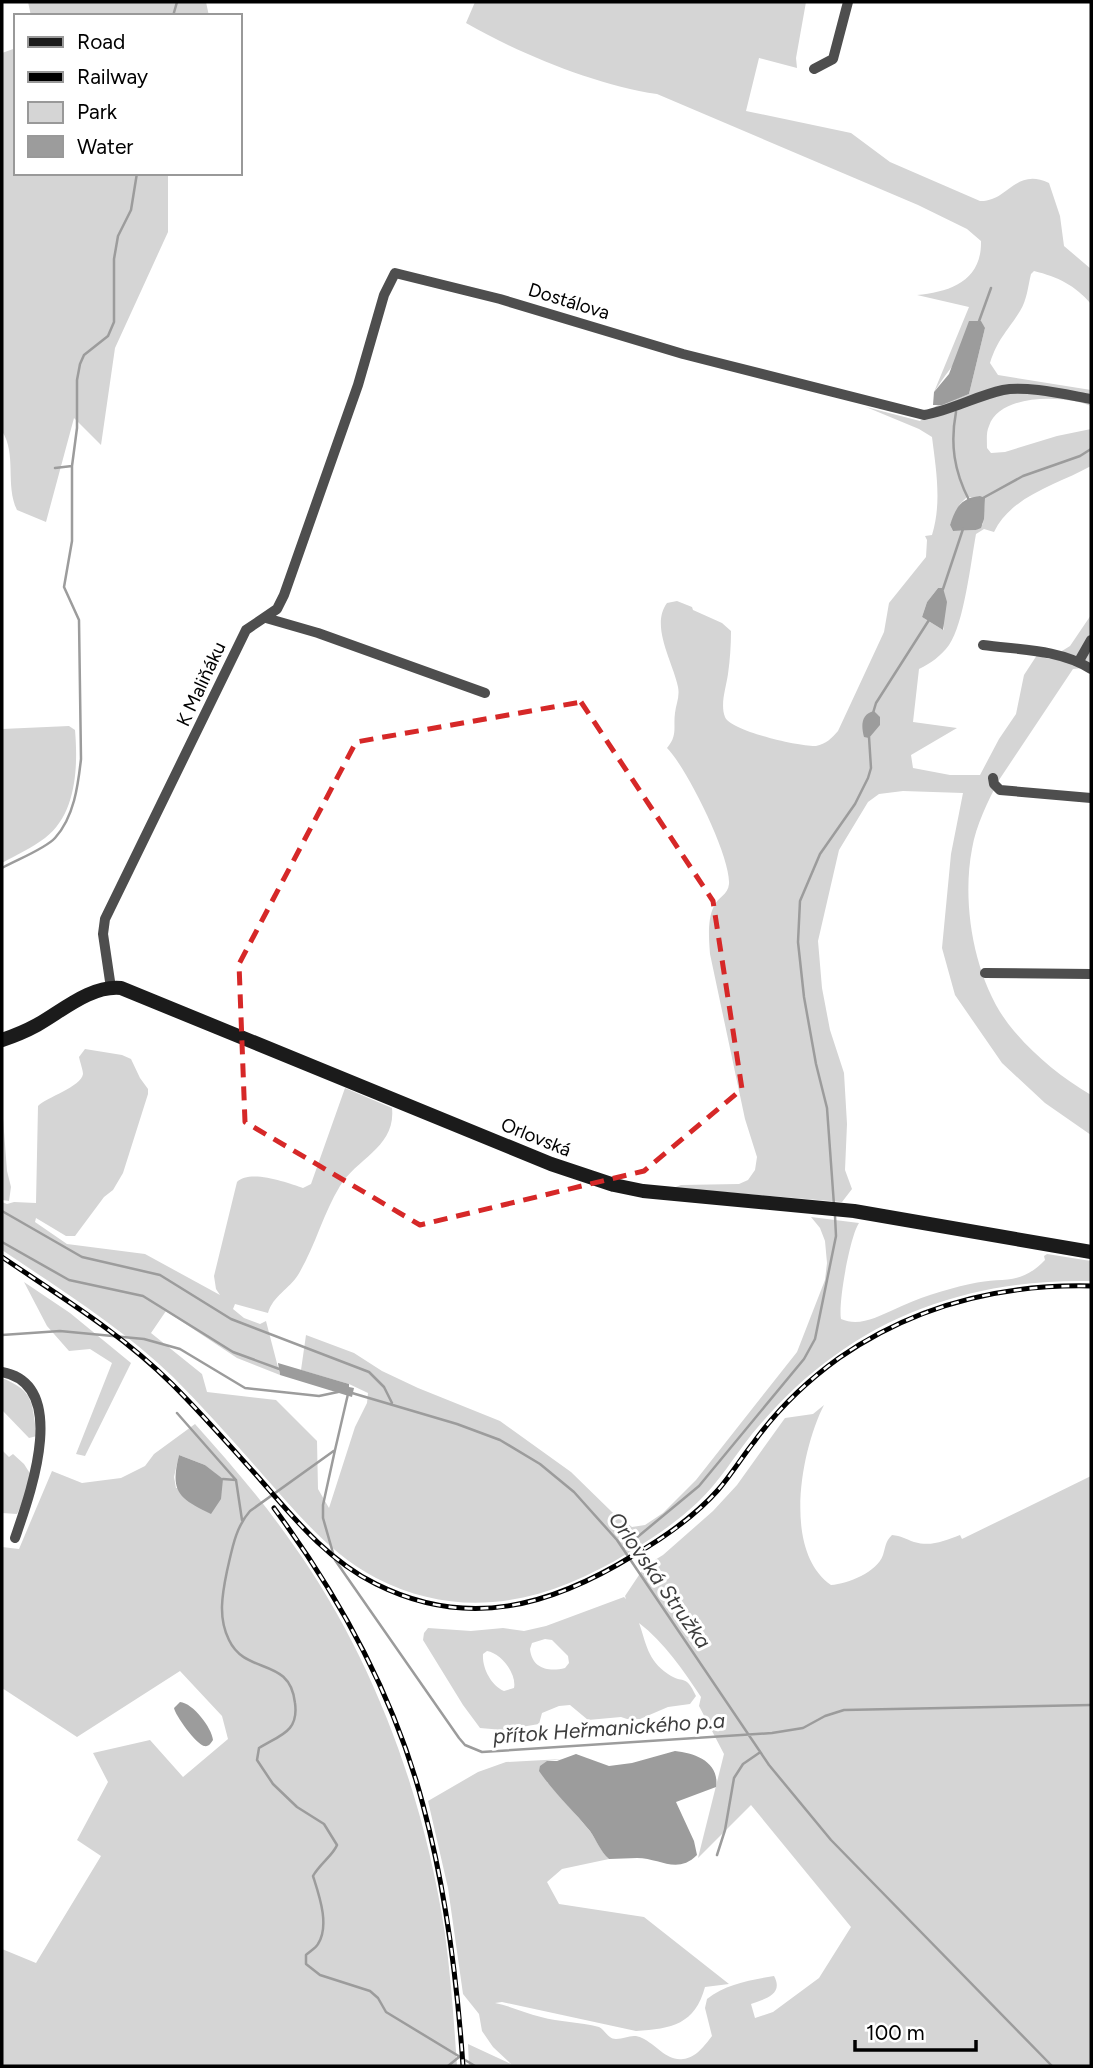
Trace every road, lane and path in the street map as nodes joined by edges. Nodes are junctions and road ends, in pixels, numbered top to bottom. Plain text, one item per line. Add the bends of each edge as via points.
1 (848, 2) edge
2 (814, 69) dead end
3 (1091, 399) edge
4 (266, 618) junction
5 (1091, 640) edge
6 (983, 645) dead end
7 (1079, 661) junction
8 (1091, 669) edge
9 (485, 693) dead end
10 (993, 778) dead end
11 (1091, 798) edge
12 (985, 973) dead end
13 (1091, 974) edge
14 (111, 988) junction
15 (2, 1040) edge
16 (1091, 1252) edge
17 (2, 1373) edge
18 (15, 1538) dead end

1 - 2 street via 833,59
3 - 4 street, Dostálova via 1005,389 924,415 683,354 395,273 284,595
4 - 9 street via 318,632
4 - 14 street, K Maliňáku via 246,630 105,919
5 - 7 street
6 - 7 street
7 - 8 street
10 - 11 street via 1000,790
12 - 13 street
14 - 15 main road
14 - 16 main road, Orlovská via 140,995 603,1182 672,1195 834,1209
17 - 18 street via 23,1382 35,1395 40,1416 35,1478

